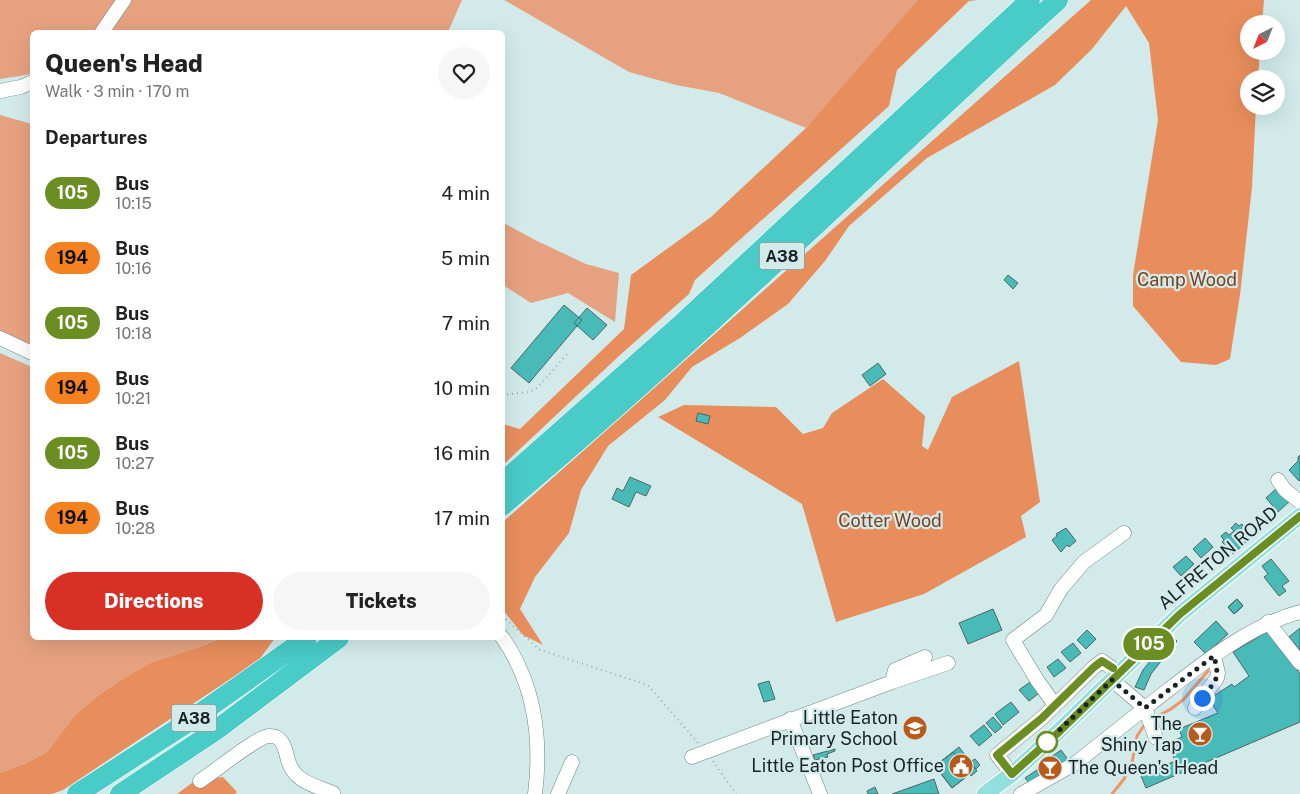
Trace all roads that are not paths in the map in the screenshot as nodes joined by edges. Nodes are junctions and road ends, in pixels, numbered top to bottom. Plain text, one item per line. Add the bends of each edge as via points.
1 (124, 0) edge
2 (1030, 0) edge
3 (1058, 0) edge
4 (103, 30) edge
5 (30, 83) edge
6 (0, 91) edge
7 (0, 338) edge
8 (30, 352) edge
9 (505, 480) edge
10 (1278, 480) dead end
11 (1300, 502) edge
12 (505, 504) edge
13 (1300, 516) edge
14 (1124, 533) dead end
15 (1300, 612) edge
16 (1268, 622) junction
17 (304, 640) edge
18 (336, 640) edge
19 (504, 640) edge
20 (1214, 656) junction
21 (925, 657) dead end
22 (948, 663) dead end
23 (1300, 663) edge
24 (1116, 677) junction
25 (892, 682) junction
26 (1055, 705) junction
27 (1195, 708) dead end
28 (1146, 712) junction
29 (790, 719) junction
30 (1154, 734) dead end
31 (692, 756) dead end
32 (572, 762) dead end
33 (1012, 774) junction
34 (200, 782) dead end
35 (333, 793) dead end
36 (988, 793) edge
37 (77, 794) edge
38 (120, 794) edge
39 (535, 794) edge
40 (558, 794) edge
41 (820, 794) edge
42 (1022, 794) edge

1 - 4 street
2 - 9 highway, A38 via 678,327
3 - 12 highway, A38 via 702,330
5 - 6 street
7 - 8 street
10 - 11 street
13 - 24 main road, ALFRETON ROAD via 1180,614
14 - 26 street via 1084,562 1061,589 1046,615 1013,640
15 - 16 street
16 - 20 street
16 - 23 street
17 - 37 highway, A38 via 185,724
18 - 38 highway, A38 via 215,731
19 - 39 street via 520,667 534,707 538,731
20 - 27 street via 1217,678
20 - 28 street
21 - 25 street via 895,670
22 - 25 street
24 - 26 street via 1102,661
24 - 28 street
24 - 33 main road, ALFRETON ROAD
25 - 29 street
26 - 33 street via 997,755
28 - 30 street
28 - 42 street via 1076,763
29 - 31 street
29 - 41 street
32 - 40 street
33 - 36 main road, ALFRETON ROAD
34 - 35 street via 269,736 280,740 290,767 300,780

